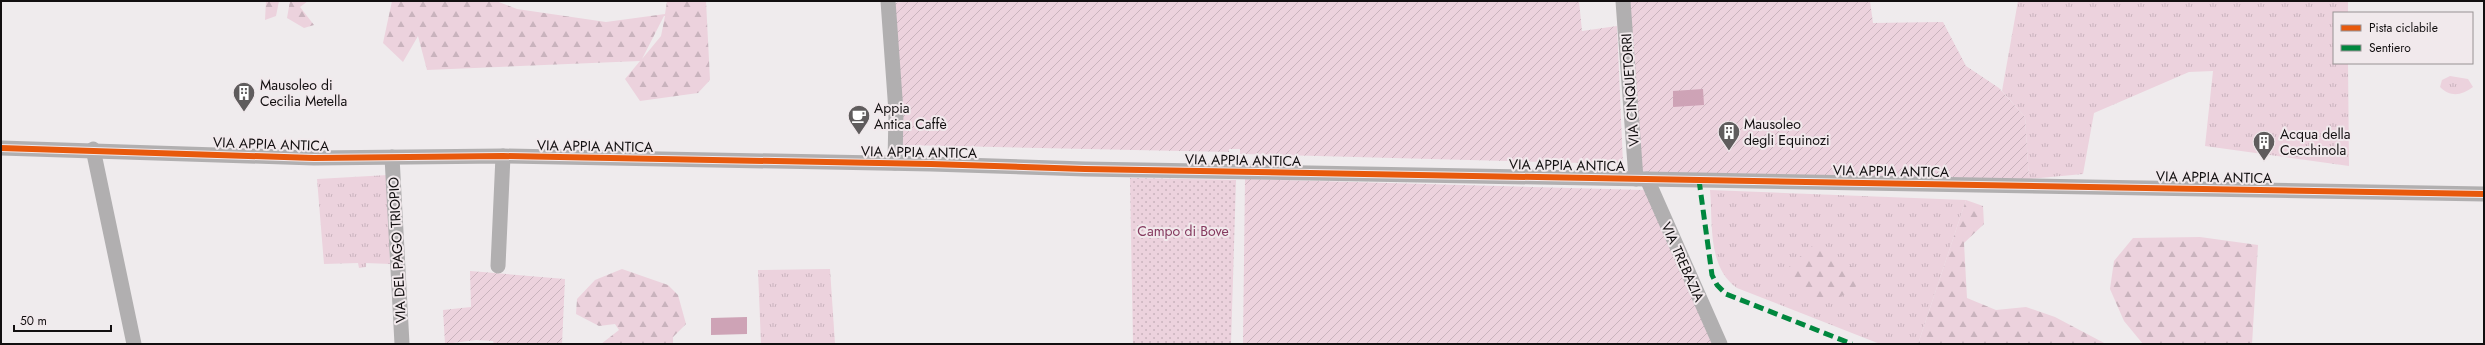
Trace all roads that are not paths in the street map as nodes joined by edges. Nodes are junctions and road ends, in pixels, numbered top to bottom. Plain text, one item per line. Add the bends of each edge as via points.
1 (888, 1) edge
2 (1623, 1) edge
3 (1, 148) edge
4 (93, 149) junction
5 (502, 156) junction
6 (392, 157) junction
7 (895, 163) junction
8 (1642, 179) junction
9 (2484, 194) edge
10 (498, 266) dead end
11 (134, 344) edge
12 (402, 344) edge
13 (1720, 344) edge

1 - 7 street via 896,118
2 - 8 street, VIA CINQUETORRI
3 - 4 street, VIA APPIA ANTICA
4 - 6 street, VIA APPIA ANTICA via 314,158
4 - 11 street
5 - 6 street, VIA APPIA ANTICA
5 - 7 street, VIA APPIA ANTICA
5 - 10 street
6 - 12 street, VIA DEL PAGO TRIOPIO
7 - 8 street, VIA APPIA ANTICA via 1058,169
8 - 9 street, VIA APPIA ANTICA
8 - 13 street, VIA TREBAZIA

